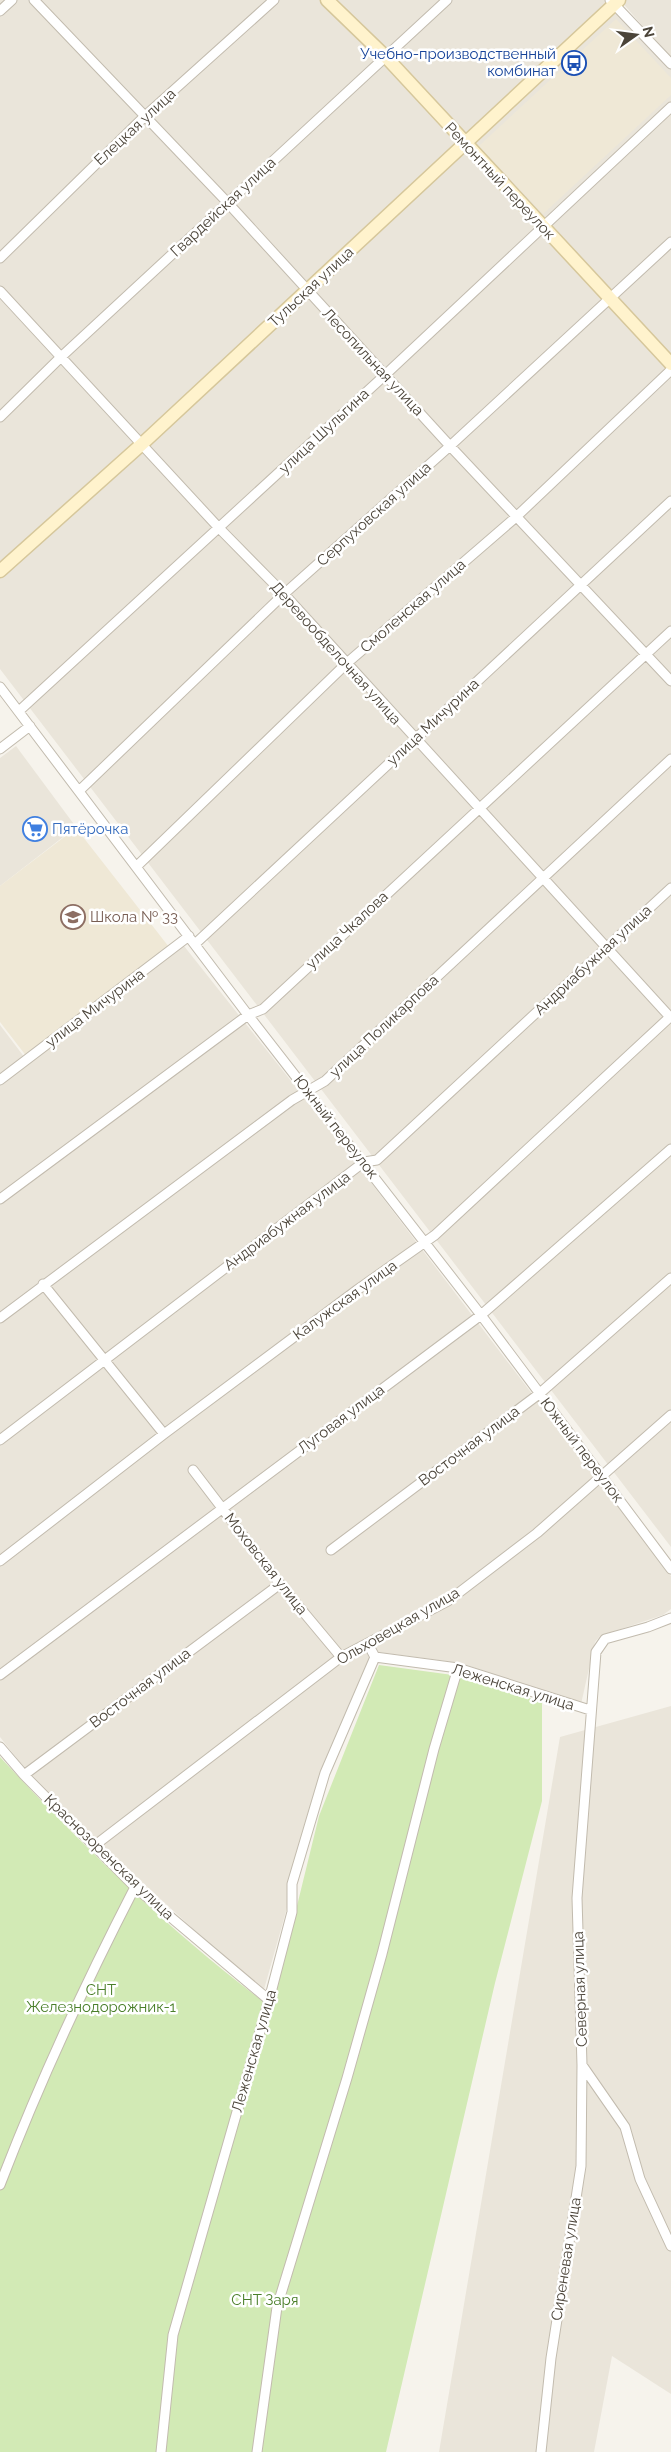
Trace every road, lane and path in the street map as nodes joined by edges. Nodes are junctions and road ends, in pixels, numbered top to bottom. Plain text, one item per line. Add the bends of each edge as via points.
1 (12, 0) edge
2 (34, 0) edge
3 (274, 0) edge
4 (327, 0) edge
5 (447, 0) edge
6 (615, 2) edge
7 (0, 11) edge
8 (386, 57) junction
9 (671, 64) edge
10 (671, 107) edge
11 (145, 116) junction
12 (464, 144) junction
13 (227, 202) junction
14 (543, 226) junction
15 (671, 242) edge
16 (0, 258) edge
17 (0, 291) edge
18 (307, 291) junction
19 (611, 298) junction
20 (61, 357) junction
21 (671, 364) edge
22 (671, 370) edge
23 (386, 375) junction
24 (0, 417) edge
25 (142, 444) junction
26 (450, 446) junction
27 (671, 501) edge
28 (516, 517) junction
29 (220, 528) junction
30 (0, 572) edge
31 (581, 585) junction
32 (284, 594) junction
33 (671, 631) edge
34 (646, 655) junction
35 (347, 663) junction
36 (671, 681) edge
37 (0, 687) edge
38 (18, 711) junction
39 (30, 726) junction
40 (414, 738) junction
41 (0, 749) edge
42 (671, 758) edge
43 (80, 790) junction
44 (480, 807) junction
45 (137, 866) junction
46 (544, 876) junction
47 (671, 888) edge
48 (189, 936) junction
49 (196, 944) junction
50 (606, 948) junction
51 (248, 1015) junction
52 (670, 1017) edge
53 (0, 1080) edge
54 (308, 1091) junction
55 (671, 1149) edge
56 (364, 1162) junction
57 (0, 1199) edge
58 (425, 1242) junction
59 (671, 1278) edge
60 (43, 1284) junction
61 (481, 1315) junction
62 (0, 1318) edge
63 (105, 1359) junction
64 (540, 1394) junction
65 (671, 1415) edge
66 (164, 1434) junction
67 (0, 1440) edge
68 (193, 1470) dead end
69 (602, 1475) junction
70 (223, 1508) junction
71 (331, 1550) dead end
72 (0, 1561) edge
73 (671, 1569) edge
74 (280, 1584) junction
75 (671, 1618) edge
76 (368, 1644) junction
77 (341, 1657) junction
78 (375, 1657) junction
79 (458, 1668) junction
80 (0, 1675) edge
81 (590, 1710) junction
82 (0, 1747) edge
83 (24, 1774) junction
84 (94, 1846) junction
85 (135, 1887) junction
86 (269, 2000) junction
87 (582, 2064) junction
88 (0, 2185) edge
89 (671, 2246) edge
90 (161, 2452) edge
91 (257, 2452) edge
92 (541, 2452) edge

1 - 7 street
2 - 11 street, Лесопильная улица
3 - 11 street, Елецкая улица
4 - 8 main road, Ремонтный переулок
5 - 8 street, Гвардейская улица
6 - 9 street
6 - 12 main road, Тульская улица
8 - 12 main road, Ремонтный переулок
8 - 13 street, Гвардейская улица
10 - 14 street, улица Шульгина
11 - 13 street, Лесопильная улица
11 - 16 street, Елецкая улица
12 - 14 main road, Ремонтный переулок
12 - 18 main road, Тульская улица
13 - 18 street, Лесопильная улица
13 - 20 street, Гвардейская улица
14 - 19 main road, Ремонтный переулок
14 - 23 street, улица Шульгина
15 - 19 street, Серпуховская улица
17 - 20 street, Деревообделочная улица
18 - 23 street, Лесопильная улица
18 - 25 main road, Тульская улица
19 - 21 main road, Ремонтный переулок
19 - 26 street, Серпуховская улица
20 - 24 street, Гвардейская улица
20 - 25 street, Деревообделочная улица
22 - 28 street, Смоленская улица
23 - 26 street, Лесопильная улица
23 - 29 street, улица Шульгина
25 - 29 street, Деревообделочная улица
25 - 30 main road, Тульская улица
26 - 28 street, Лесопильная улица
26 - 32 street, Серпуховская улица
27 - 31 street, улица Мичурина
28 - 31 street, Лесопильная улица
28 - 35 street, Смоленская улица
29 - 32 street, Деревообделочная улица
29 - 38 street, улица Шульгина
31 - 34 street, Лесопильная улица
31 - 40 street, улица Мичурина
32 - 35 street, Деревообделочная улица
32 - 43 street, Серпуховская улица
33 - 34 street, улица Чкалова
34 - 36 street, Лесопильная улица
34 - 44 street, улица Чкалова
35 - 40 street, Деревообделочная улица
35 - 45 street, Смоленская улица
37 - 38 street, Южный переулок
38 - 39 street, Южный переулок
39 - 41 street
39 - 43 street, Южный переулок
40 - 44 street, Деревообделочная улица
40 - 49 street, улица Мичурина
42 - 46 street, улица Поликарпова
43 - 45 street, Южный переулок
44 - 46 street, Деревообделочная улица
44 - 51 street, улица Чкалова via 262,1009
45 - 48 street, Южный переулок
46 - 50 street, Деревообделочная улица
46 - 54 street, улица Поликарпова via 325,1081
47 - 50 street, Андриабужная улица
48 - 49 street, Южный переулок
48 - 53 street, улица Мичурина
49 - 51 street, Южный переулок
50 - 52 street, Деревообделочная улица
50 - 56 street, Андриабужная улица via 377,1160
51 - 54 street, Южный переулок
51 - 57 street, улица Чкалова
52 - 58 street, Калужская улица
54 - 56 street, Южный переулок
54 - 60 street, улица Поликарпова
55 - 61 street, Луговая улица
56 - 58 street, Южный переулок
56 - 63 street, Андриабужная улица
58 - 61 street, Южный переулок
58 - 66 street, Калужская улица
59 - 64 street, Восточная улица
60 - 62 street, улица Поликарпова
60 - 63 street
61 - 64 street, Южный переулок
61 - 70 street, Луговая улица
63 - 66 street
63 - 67 street, Андриабужная улица
64 - 69 street, Южный переулок
64 - 71 street, Восточная улица
65 - 69 street, Ольховецкая улица
66 - 72 street, Калужская улица
68 - 70 street, Моховская улица
69 - 73 street, Южный переулок
69 - 76 street, Ольховецкая улица via 537,1533 448,1601
70 - 74 street, Моховская улица
70 - 80 street, Луговая улица
74 - 77 street, Моховская улица
74 - 83 street, Восточная улица
75 - 81 street, Северная улица via 605,1639 596,1652
76 - 77 street, Ольховецкая улица
76 - 78 street
77 - 84 street, Ольховецкая улица
78 - 79 street, Леженская улица
78 - 86 street, Леженская улица via 323,1782 292,1884 292,1912
79 - 81 street, Леженская улица
79 - 91 street via 347,2078 277,2307
81 - 87 street, Северная улица via 577,1898
82 - 83 street, Краснозоренская улица
83 - 84 street, Краснозоренская улица
84 - 85 street, Краснозоренская улица
85 - 86 street, Краснозоренская улица
85 - 88 street via 97,1962
86 - 90 street, Леженская улица via 173,2335
87 - 89 street, Северная улица via 625,2127 640,2179
87 - 92 street, Сиреневая улица via 581,2166 550,2358

